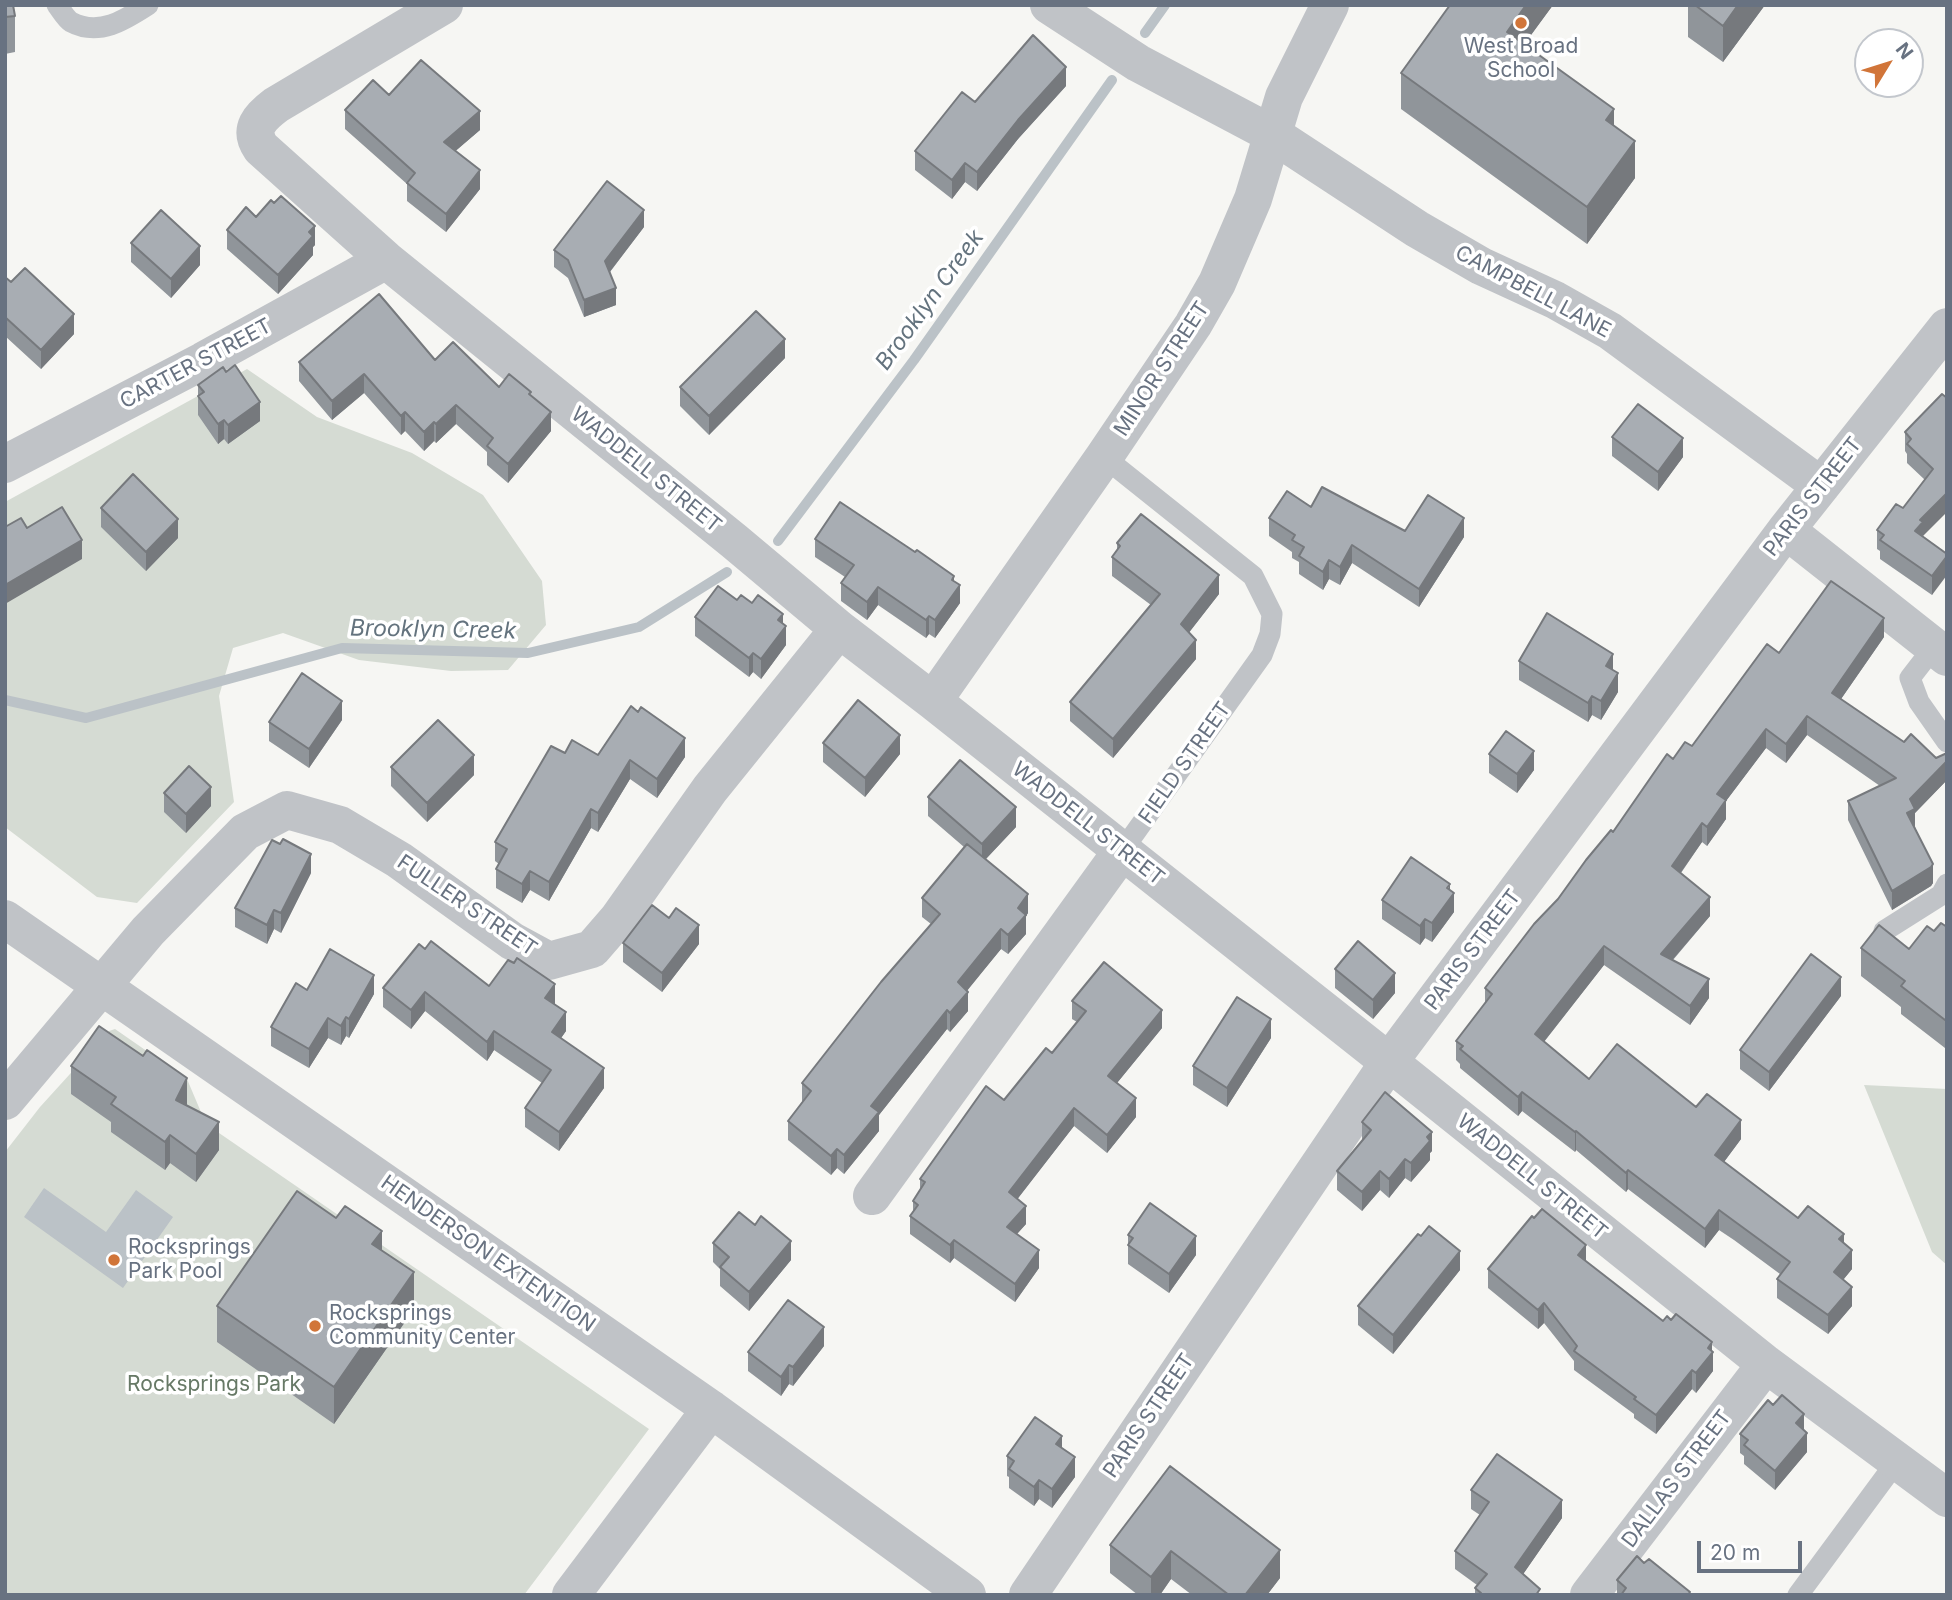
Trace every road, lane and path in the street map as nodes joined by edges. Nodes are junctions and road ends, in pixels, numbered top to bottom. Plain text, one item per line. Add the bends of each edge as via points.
1 (57, 5) edge
2 (148, 5) edge
3 (444, 5) edge
4 (1049, 5) edge
5 (1330, 5) edge
6 (1272, 134) junction
7 (386, 260) junction
8 (1947, 327) edge
9 (1104, 457) junction
10 (5, 464) edge
11 (1821, 486) junction
12 (1786, 530) junction
13 (839, 629) junction
14 (1940, 652) edge
15 (933, 701) junction
16 (1947, 742) edge
17 (1122, 851) junction
18 (1947, 884) edge
19 (5, 919) edge
20 (1884, 932) edge
21 (102, 987) junction
22 (1389, 1062) junction
23 (5, 1101) edge
24 (872, 1196) dead end
25 (1766, 1364) junction
26 (712, 1409) junction
27 (1897, 1461) junction
28 (1947, 1498) edge
29 (571, 1595) edge
30 (967, 1595) edge
31 (1028, 1595) edge
32 (1589, 1595) edge
33 (1798, 1595) edge

1 - 2 lane via 71,22 96,28 119,23
3 - 7 street, WADDELL STREET via 276,105 255,127 256,140 267,154
4 - 6 street, CAMPBELL LANE via 1138,63
5 - 6 street, MINOR STREET via 1284,97
6 - 9 street, MINOR STREET via 1255,195 1217,284
6 - 11 street, CAMPBELL LANE via 1417,229 1610,331
7 - 10 street, CARTER STREET
7 - 13 street, WADDELL STREET
8 - 11 street, PARIS STREET
9 - 15 street, MINOR STREET
9 - 17 lane, FIELD STREET via 1253,576 1272,614 1262,655
11 - 12 street, PARIS STREET
12 - 14 street
12 - 22 street, PARIS STREET
13 - 15 street, WADDELL STREET
13 - 21 street, FULLER STREET via 710,789 592,949 549,961 512,941 340,824 287,810 245,832 148,931
14 - 16 lane via 1910,678 1919,702
15 - 17 street, WADDELL STREET
17 - 22 street, WADDELL STREET
17 - 24 street, FIELD STREET
18 - 20 lane via 1941,895
19 - 21 street, HENDERSON EXTENTION
21 - 23 street, FULLER STREET
21 - 26 street, HENDERSON EXTENTION
22 - 25 street, WADDELL STREET
22 - 31 street, PARIS STREET
25 - 27 street, WADDELL STREET
25 - 32 street, DALLAS STREET
26 - 29 street
26 - 30 street, HENDERSON EXTENTION
27 - 28 street, WADDELL STREET
27 - 33 lane

